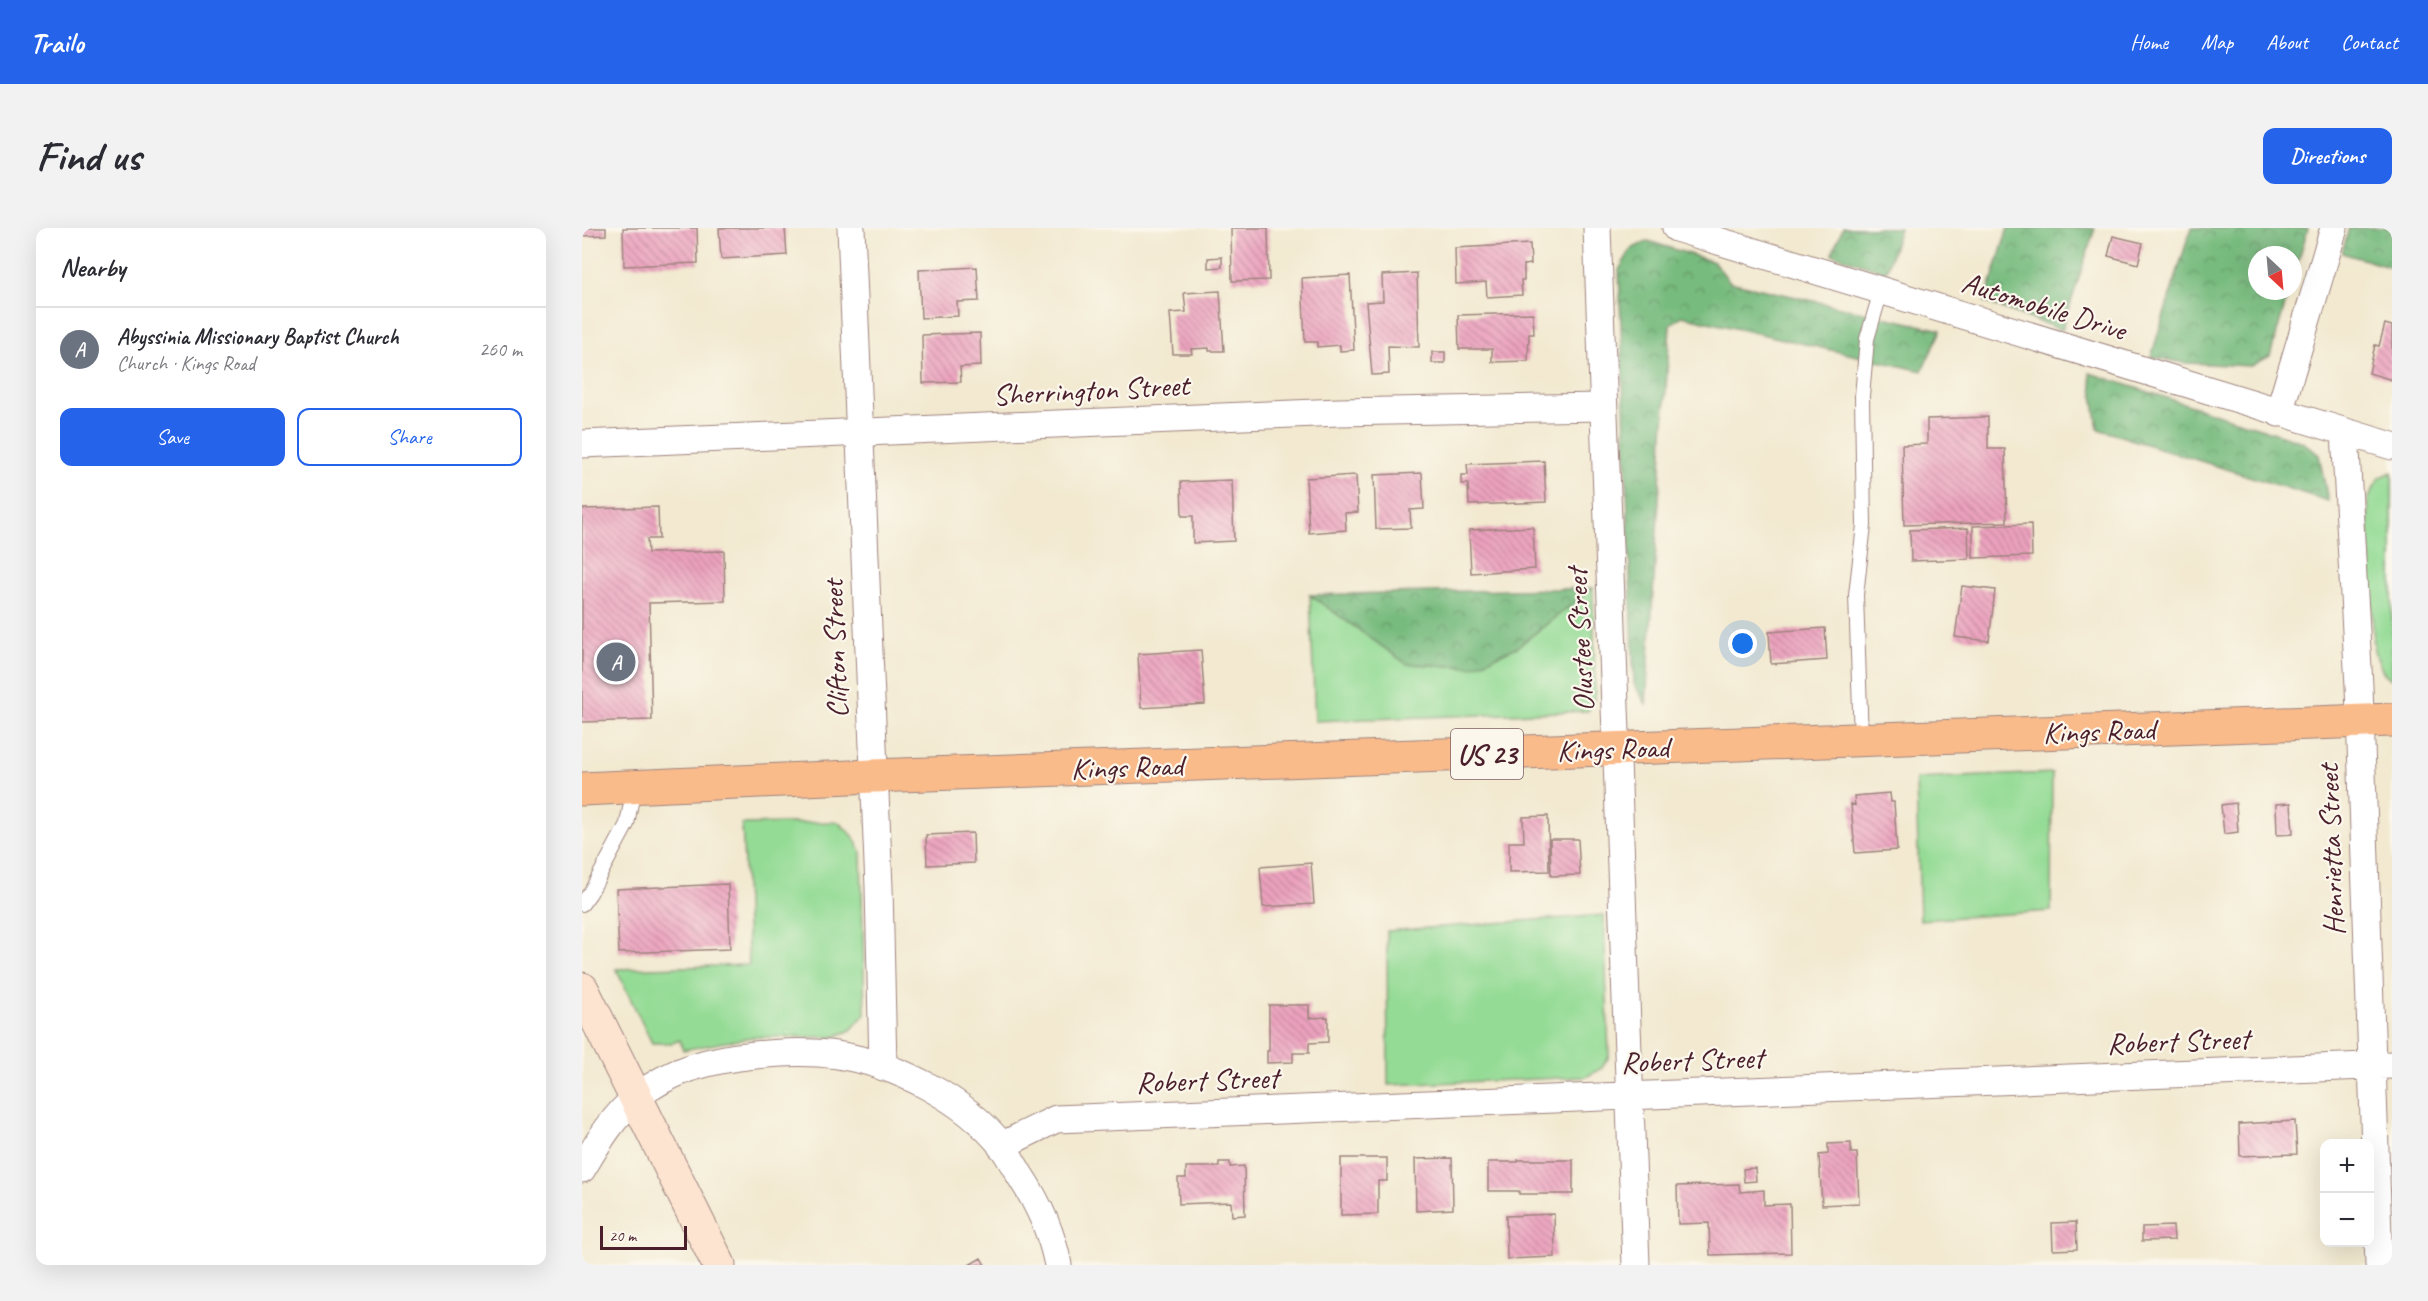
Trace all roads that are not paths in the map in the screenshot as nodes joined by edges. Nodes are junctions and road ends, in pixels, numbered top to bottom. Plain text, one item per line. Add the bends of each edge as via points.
1 (851, 228) edge
2 (1597, 228) edge
3 (1676, 228) edge
4 (2334, 228) edge
5 (1881, 291) junction
6 (1602, 407) junction
7 (2279, 412) junction
8 (2345, 432) junction
9 (860, 433) junction
10 (582, 444) edge
11 (2392, 446) edge
12 (2392, 720) edge
13 (2360, 721) junction
14 (1861, 740) junction
15 (1617, 749) junction
16 (873, 776) junction
17 (634, 787) junction
18 (582, 789) edge
19 (582, 904) edge
20 (582, 989) edge
21 (2382, 1065) edge
22 (883, 1067) junction
23 (1630, 1096) junction
24 (636, 1097) junction
25 (1001, 1146) junction
26 (582, 1169) edge
27 (718, 1265) edge
28 (1058, 1265) edge
29 (1636, 1265) edge
30 (2379, 1265) edge

1 - 9 street, Clifton Street
2 - 6 street, Olustee Street
3 - 5 street, Automobile Drive
4 - 7 street
5 - 7 street, Automobile Drive
5 - 14 lane via 1867,339 1862,396 1864,525 1856,595
6 - 9 street, Sherrington Street via 1339,412
6 - 15 street, Olustee Street
7 - 8 street, Automobile Drive
8 - 11 street, Automobile Drive
8 - 13 street, Henrietta Street
9 - 10 street, Sherrington Street
9 - 16 street, Clifton Street
12 - 13 main road, Kings Road / US 23
13 - 14 main road, Kings Road / US 23
13 - 21 street, Henrietta Street
14 - 15 main road, Kings Road / US 23
15 - 16 main road, Kings Road / US 23
15 - 23 street, Olustee Street
16 - 17 main road, Kings Road / US 23
16 - 22 street, Clifton Street
17 - 18 main road, Kings Road / US 23
17 - 19 lane via 627,824
20 - 24 street
21 - 23 street, Robert Street
21 - 30 street, Henrietta Street
22 - 24 street via 837,1055 782,1052 726,1058 665,1078
22 - 25 street via 913,1079 962,1108
23 - 25 street, Robert Street via 1056,1119
23 - 29 street, Olustee Street
24 - 26 street via 605,1132
24 - 27 street
25 - 28 street via 1043,1215

